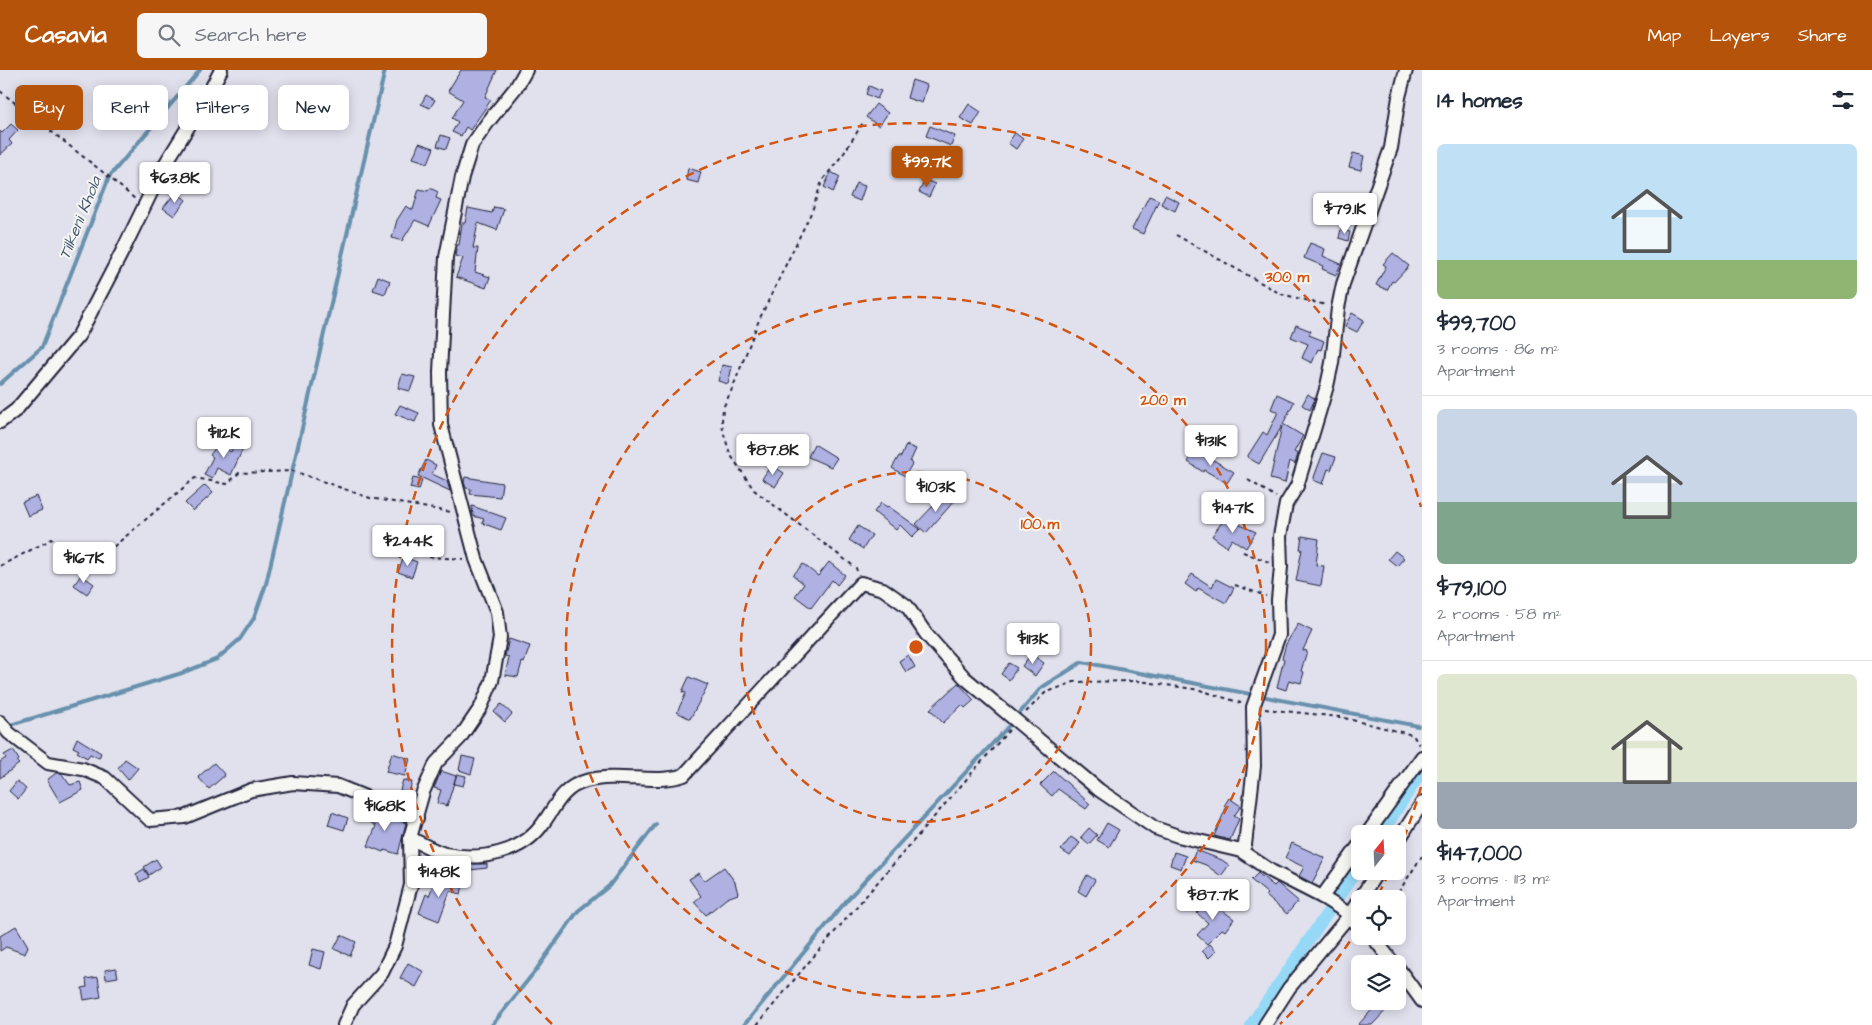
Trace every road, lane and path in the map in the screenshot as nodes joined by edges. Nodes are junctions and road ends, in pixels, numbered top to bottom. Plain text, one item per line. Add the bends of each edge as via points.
1 (221, 70) edge
2 (526, 70) edge
3 (1406, 70) edge
4 (0, 91) edge
5 (864, 121) dead end
6 (144, 208) junction
7 (1176, 234) dead end
8 (1338, 308) junction
9 (0, 422) edge
10 (1248, 480) dead end
11 (1286, 504) junction
12 (463, 514) junction
13 (1243, 552) dead end
14 (429, 557) dead end
15 (476, 559) junction
16 (0, 566) edge
17 (1281, 567) junction
18 (861, 583) junction
19 (1235, 586) dead end
20 (1278, 600) junction
21 (1253, 707) junction
22 (1017, 720) junction
23 (0, 722) edge
24 (1422, 750) edge
25 (1422, 757) edge
26 (1422, 803) edge
27 (417, 818) junction
28 (1373, 825) edge
29 (1406, 828) edge
30 (410, 838) junction
31 (1241, 851) junction
32 (1422, 856) edge
33 (1351, 857) edge
34 (1372, 880) edge
35 (1400, 890) edge
36 (1322, 897) junction
37 (1347, 915) junction
38 (1351, 918) edge
39 (1379, 945) edge
40 (1387, 955) edge
41 (1406, 979) edge
42 (1422, 1000) edge
43 (344, 1025) edge
44 (757, 1025) edge
45 (1265, 1025) edge

1 - 6 street via 164,166
2 - 12 street via 472,145 462,177 446,257 440,372 441,424
3 - 8 street via 1391,148 1343,284
4 - 6 path
5 - 18 path via 822,180 812,211 756,327 723,408 722,421 730,454 754,490 856,568
6 - 9 street via 79,335 16,410
7 - 8 path via 1281,294
8 - 11 street via 1327,386 1297,486
10 - 11 path
11 - 17 street via 1280,536
12 - 15 street
12 - 16 path via 370,498 293,471 239,473 227,484 195,478 100,558 52,539
13 - 17 path
14 - 15 path
15 - 27 street via 496,612 499,630 492,681 481,707 460,738 436,763 423,792
17 - 20 street
18 - 22 street via 883,589 907,606 926,634 965,678
18 - 30 street via 684,775 671,779 613,777 584,781 564,792 525,843 501,852 472,857 443,853
19 - 20 path
20 - 21 street via 1279,634
21 - 22 path via 1200,690 1139,681 1074,682 1045,693
21 - 24 path via 1340,717 1414,735
21 - 31 street via 1254,766 1245,845
22 - 31 street via 1100,790 1155,828
22 - 44 path
23 - 27 street via 9,733 48,763 83,769 105,778 150,820 185,817 251,790 293,783 338,786
25 - 28 street
26 - 29 street
27 - 30 street
30 - 43 street via 410,885 395,946 382,973 353,1005
31 - 36 street via 1271,871
32 - 35 path
33 - 36 street
34 - 37 street
36 - 37 street
37 - 38 street
37 - 45 street via 1289,988
39 - 40 street
41 - 42 street

